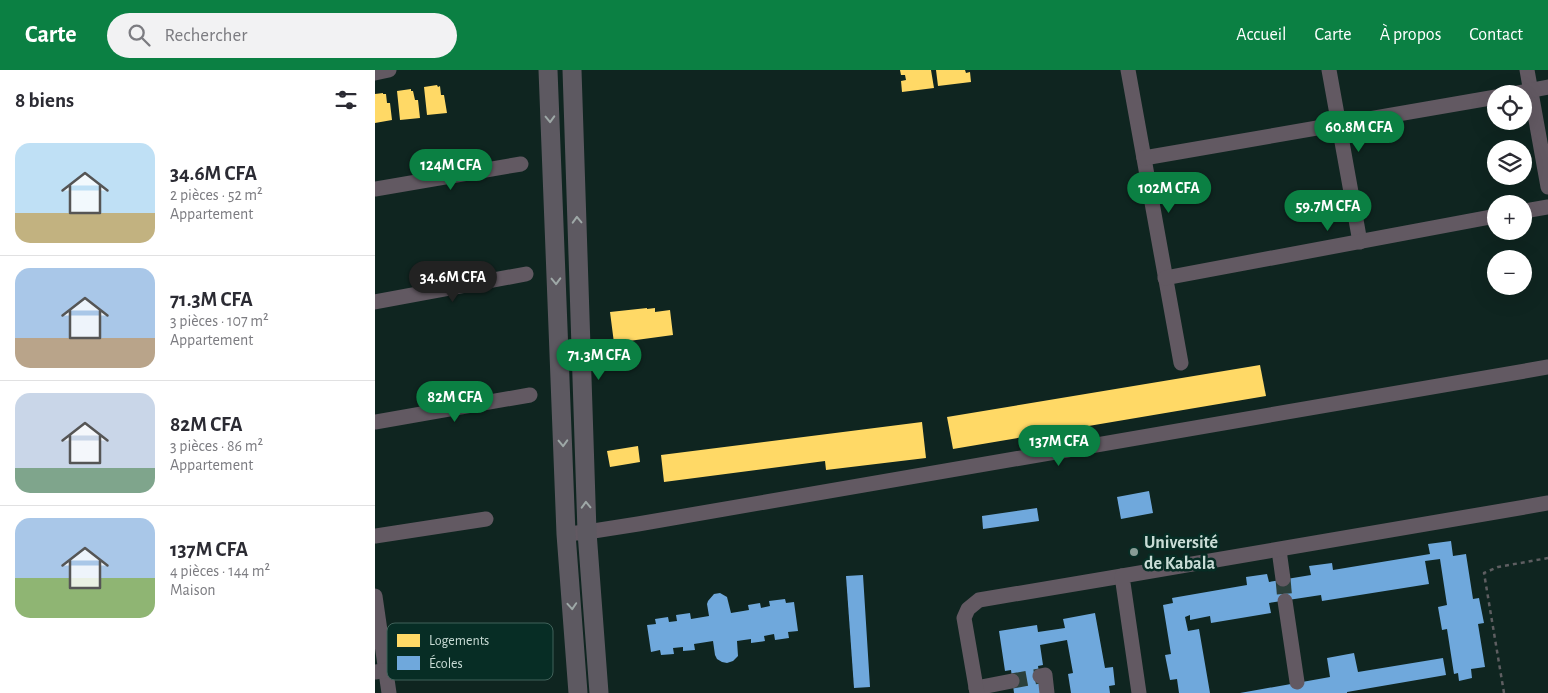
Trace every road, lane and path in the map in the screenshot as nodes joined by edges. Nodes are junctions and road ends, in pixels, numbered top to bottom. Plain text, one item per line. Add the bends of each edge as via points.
1 (389, 70) edge
2 (548, 70) edge
3 (573, 70) edge
4 (1128, 70) edge
5 (1329, 70) edge
6 (1527, 70) edge
7 (375, 73) edge
8 (1530, 85) edge
9 (1548, 87) edge
10 (1532, 90) edge
11 (1532, 96) edge
12 (1487, 98) edge
13 (1339, 124) junction
14 (1144, 158) junction
15 (521, 164) dead end
16 (1548, 187) edge
17 (375, 189) edge
18 (1548, 207) edge
19 (1532, 210) edge
20 (1487, 218) edge
21 (1360, 242) junction
22 (526, 274) dead end
23 (1165, 278) junction
24 (375, 302) edge
25 (1181, 363) dead end
26 (1548, 368) edge
27 (530, 395) dead end
28 (375, 422) edge
29 (1548, 503) edge
30 (486, 518) dead end
31 (587, 532) junction
32 (566, 534) junction
33 (375, 536) edge
34 (1279, 550) junction
35 (1548, 558) edge
36 (1122, 576) junction
37 (1283, 579) tunnel mouth
38 (375, 596) edge
39 (1285, 601) tunnel mouth
40 (380, 671) edge
41 (1040, 676) dead end
42 (1012, 681) tunnel mouth
43 (1297, 682) dead end
44 (976, 691) edge
45 (389, 693) edge
46 (578, 693) edge
47 (599, 693) edge
48 (1047, 693) edge
49 (1139, 693) edge
50 (1504, 693) edge

1 - 7 street
2 -> 32 main road
31 -> 3 main road
4 - 14 street
5 - 13 street
6 - 8 street
9 - 10 street
11 - 16 street
12 - 13 street
13 - 14 street
13 - 21 street
14 - 23 street
15 - 17 street
18 - 19 street
20 - 21 street
21 - 23 street
22 - 24 street
23 - 25 street
26 - 31 street
27 - 28 street
29 - 34 street
30 - 33 street
31 - 32 street
31 - 47 main road
32 -> 46 main road
34 - 36 street
34 - 37 street
35 - 50 path via 1498,566 1484,573
36 - 44 street via 979,600 968,609 964,618
36 - 49 street
38 - 40 street
39 - 43 street
40 - 45 street
41 - 48 street via 1045,675
42 - 44 street

